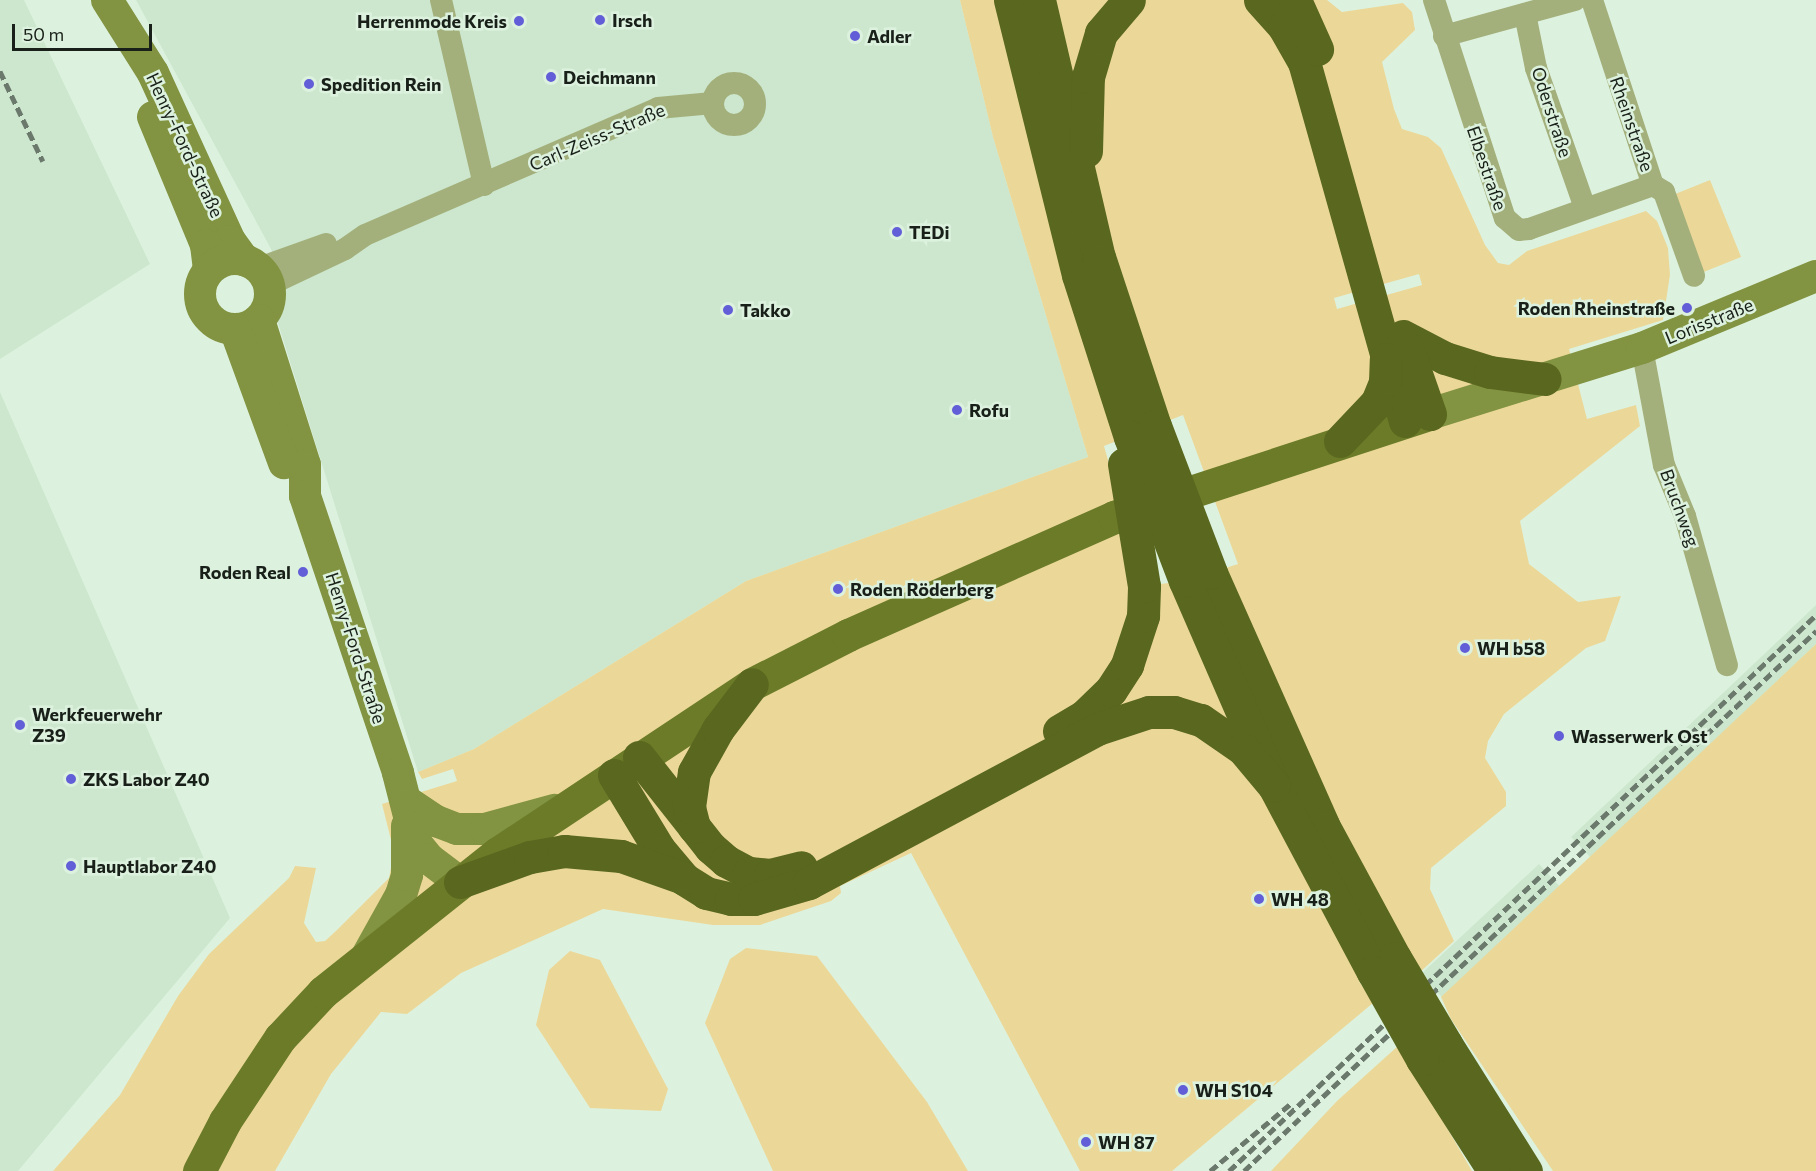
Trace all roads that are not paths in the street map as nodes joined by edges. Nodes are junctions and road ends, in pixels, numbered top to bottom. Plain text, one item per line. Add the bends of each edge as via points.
1 (106, 0) edge
2 (441, 0) edge
3 (1010, 0) edge
4 (1039, 0) edge
5 (1129, 0) edge
6 (1260, 0) edge
7 (1295, 0) edge
8 (1434, 0) edge
9 (1575, 0) edge
10 (1592, 0) edge
11 (1529, 9) edge
12 (1444, 36) junction
13 (714, 103) dead end
14 (484, 185) junction
15 (1653, 185) junction
16 (1585, 208) junction
17 (1100, 257) junction
18 (209, 270) junction
19 (258, 271) junction
20 (1694, 276) dead end
21 (1816, 276) edge
22 (247, 324) junction
23 (1394, 339) junction
24 (1642, 348) junction
25 (1545, 379) junction
26 (1418, 418) junction
27 (1135, 435) junction
28 (1340, 441) junction
29 (1198, 577) junction
30 (1727, 665) dead end
31 (752, 684) junction
32 (626, 766) junction
33 (1274, 786) junction
34 (406, 801) junction
35 (564, 807) junction
36 (694, 827) junction
37 (684, 879) junction
38 (460, 882) junction
39 (367, 956) junction
40 (1384, 965) junction
41 (1434, 1052) junction
42 (199, 1171) edge
43 (1494, 1171) edge
44 (1526, 1171) edge

1 - 18 street, Henry-Ford-Straße via 206,245
1 - 19 street, Henry-Ford-Straße via 153,73 230,241
2 - 14 street
3 - 27 highway via 1033,104 1110,384
4 - 17 highway
5 - 17 highway via 1101,33 1088,76 1087,159
6 - 23 highway via 1284,27 1304,62
7 - 23 highway via 1320,58
8 - 12 street, Elbestraße
9 - 11 street
10 - 15 street, Rheinstraße
11 - 12 street
11 - 16 street, Oderstraße via 1536,68
12 - 16 street, Elbestraße via 1504,218 1519,230 1529,230
13 - 14 street, Carl-Zeiss-Straße via 658,108
14 - 19 street, Carl-Zeiss-Straße via 365,235 345,249
15 - 16 street, Elbestraße
15 - 20 street, Rheinstraße via 1664,192
17 - 27 highway
18 - 19 street via 225,260
18 - 22 street via 201,286 202,305 215,323
19 - 22 street via 269,304
21 - 24 street, Lorisstraße
22 - 34 street, Henry-Ford-Straße via 304,465 305,496
23 - 25 highway via 1490,372
23 - 26 highway
23 - 28 highway via 1386,382 1377,402
24 - 25 street, Lorisstraße
24 - 30 street, Bruchweg via 1664,465 1685,516
25 - 26 street, Lorisstraße
26 - 28 main road
27 - 29 highway, bridge
27 - 36 highway, bridge via 1144,586 1137,638 1127,665 1111,690 1084,717 925,805 795,870 770,875 749,873 726,861
28 - 31 main road via 1114,517 848,635
29 - 33 highway
29 - 40 highway via 1323,825
31 - 32 main road
31 - 36 highway via 718,729 694,772 689,807
32 - 35 main road
32 - 36 highway
32 - 37 highway via 659,849
33 - 37 highway via 1243,749 1200,720 1174,712 1149,712 1097,729 809,883 783,893 731,899 706,892
33 - 40 highway
34 - 35 street via 436,821 471,830 509,824
34 - 38 street, Henry-Ford-Straße via 416,843 429,859
34 - 39 street via 407,875 401,895
35 - 38 main road
37 - 38 highway via 621,856 564,851 530,857
38 - 39 main road
39 - 42 main road via 323,992 280,1038 225,1121
40 - 41 highway, bridge
41 - 43 highway
41 - 44 highway

